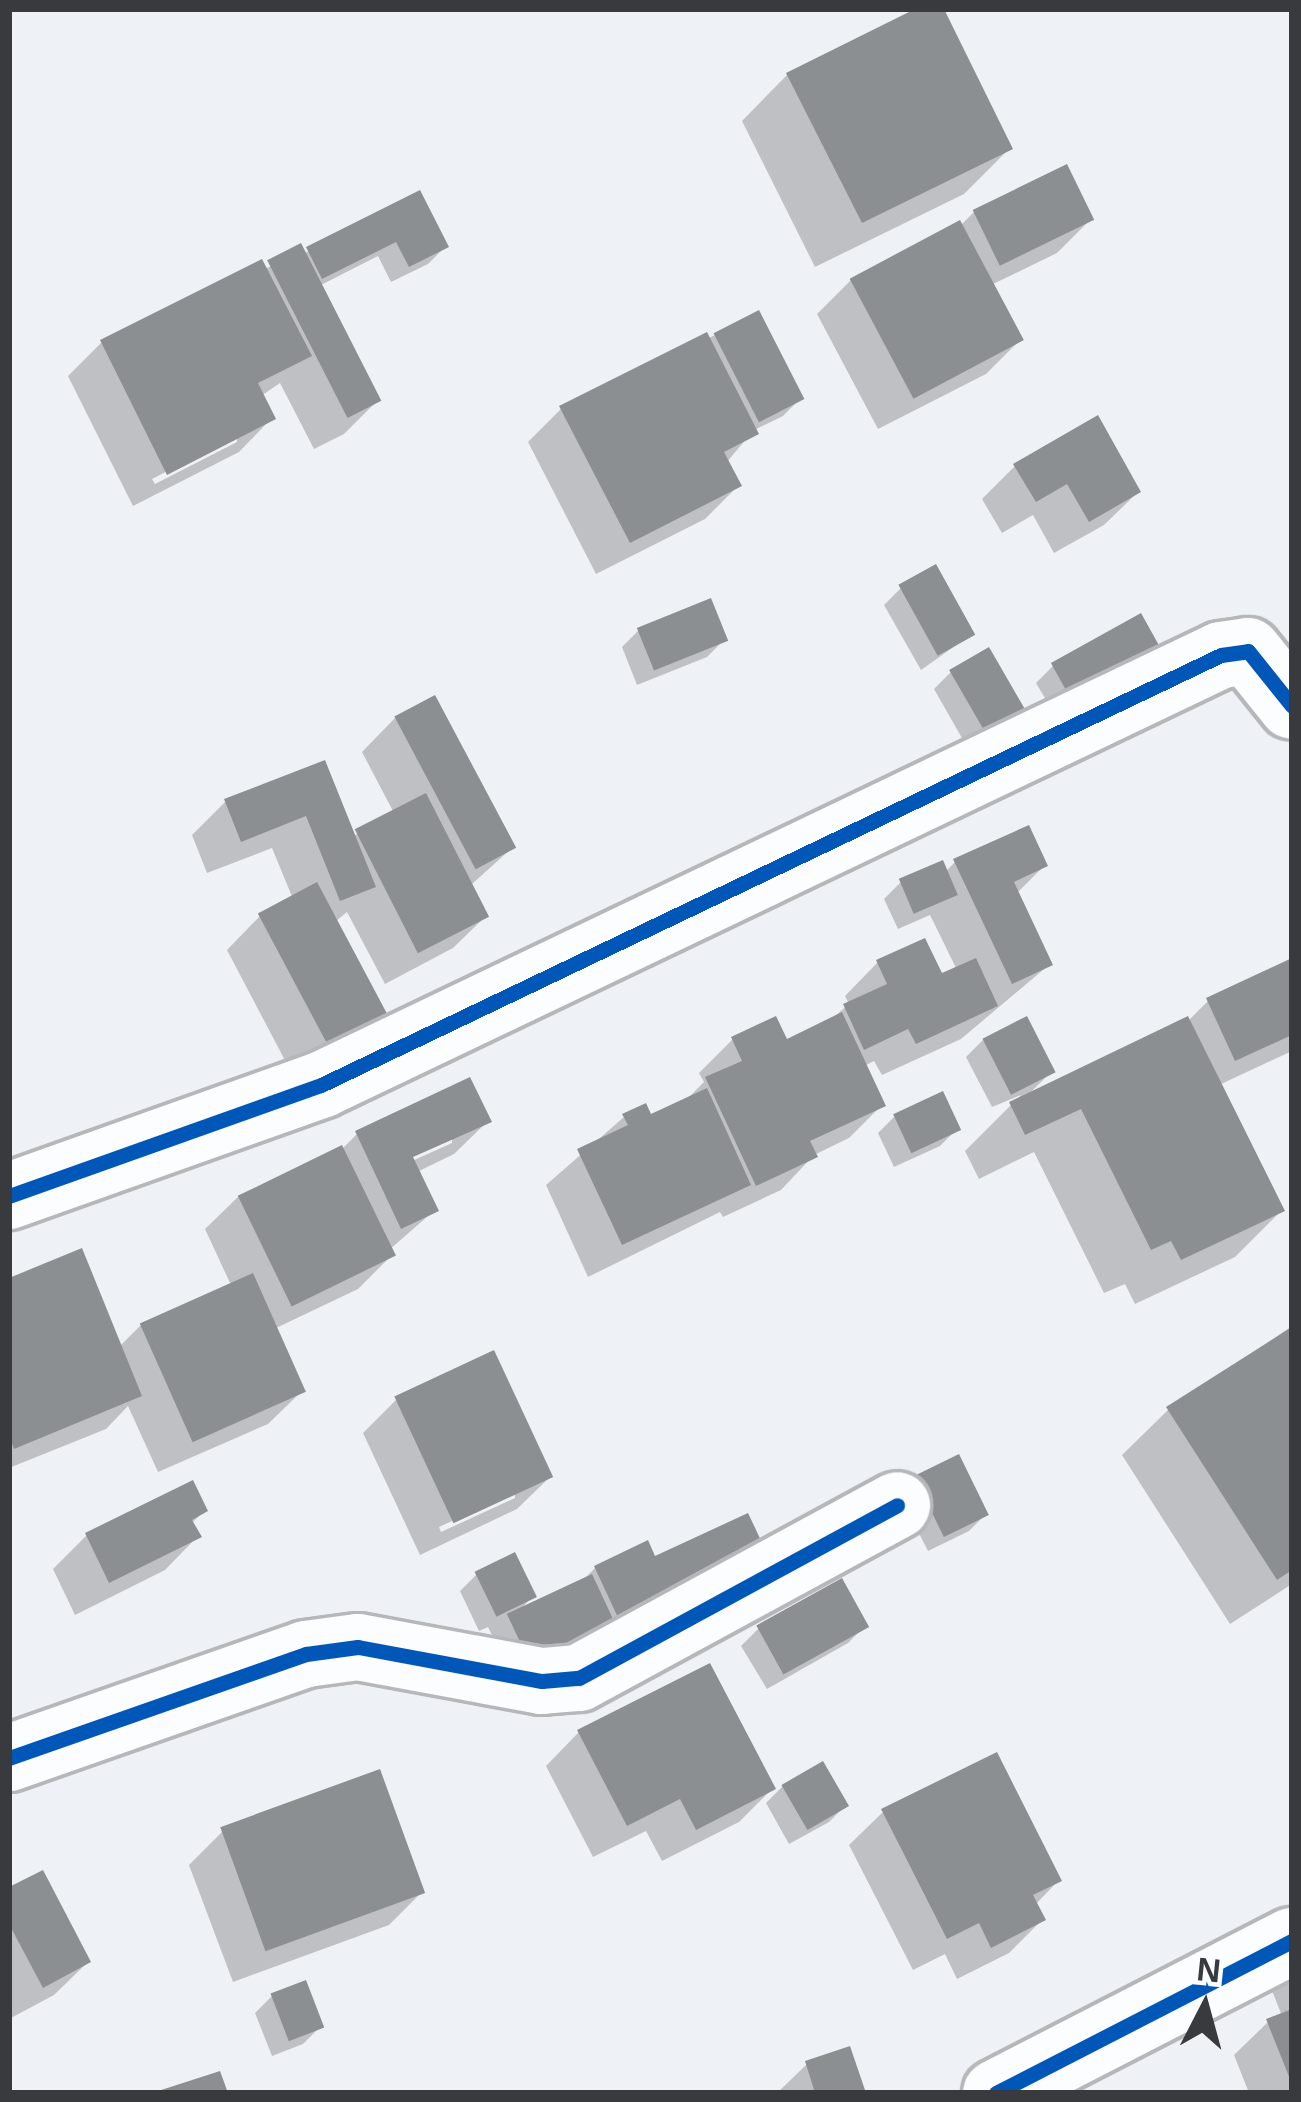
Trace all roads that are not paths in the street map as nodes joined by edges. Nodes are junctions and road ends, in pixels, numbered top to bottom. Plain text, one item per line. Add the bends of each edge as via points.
1 (1292, 706) edge
2 (9, 1196) edge
3 (897, 1505) dead end
4 (9, 1757) edge
5 (1292, 1940) edge
6 (996, 2093) edge

1 - 2 street via 1248,651 1221,656 321,1085
3 - 4 street via 579,1678 542,1681 358,1647 306,1654
5 - 6 street

